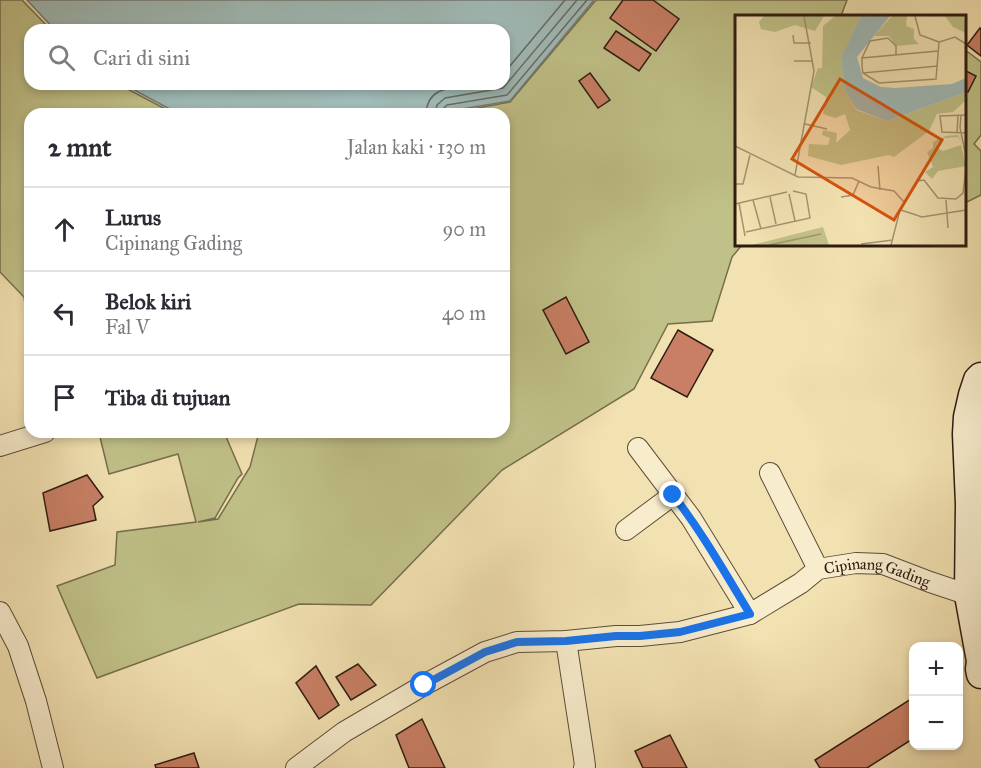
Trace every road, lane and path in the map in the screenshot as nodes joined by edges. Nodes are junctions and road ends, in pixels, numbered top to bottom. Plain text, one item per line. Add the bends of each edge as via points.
1 (981, 378) edge
2 (26, 438) edge
3 (0, 446) edge
4 (638, 448) dead end
5 (770, 473) dead end
6 (673, 495) junction
7 (626, 530) dead end
8 (818, 569) junction
9 (969, 595) junction
10 (0, 612) edge
11 (750, 614) junction
12 (566, 641) junction
13 (981, 661) edge
14 (981, 674) edge
15 (53, 768) edge
16 (296, 768) edge
17 (584, 768) edge

1 - 9 main road via 973,395 967,434
2 - 3 street
4 - 6 street
5 - 8 street
6 - 7 street
6 - 11 street
8 - 9 street, Cipinang Gading via 856,563 883,564
8 - 11 street, Cipinang Gading
9 - 13 main road
10 - 15 street via 18,645
11 - 12 street, Cipinang Gading via 680,632
12 - 16 street, Cipinang Gading via 517,642 485,652 344,732
12 - 17 street
13 - 14 main road

